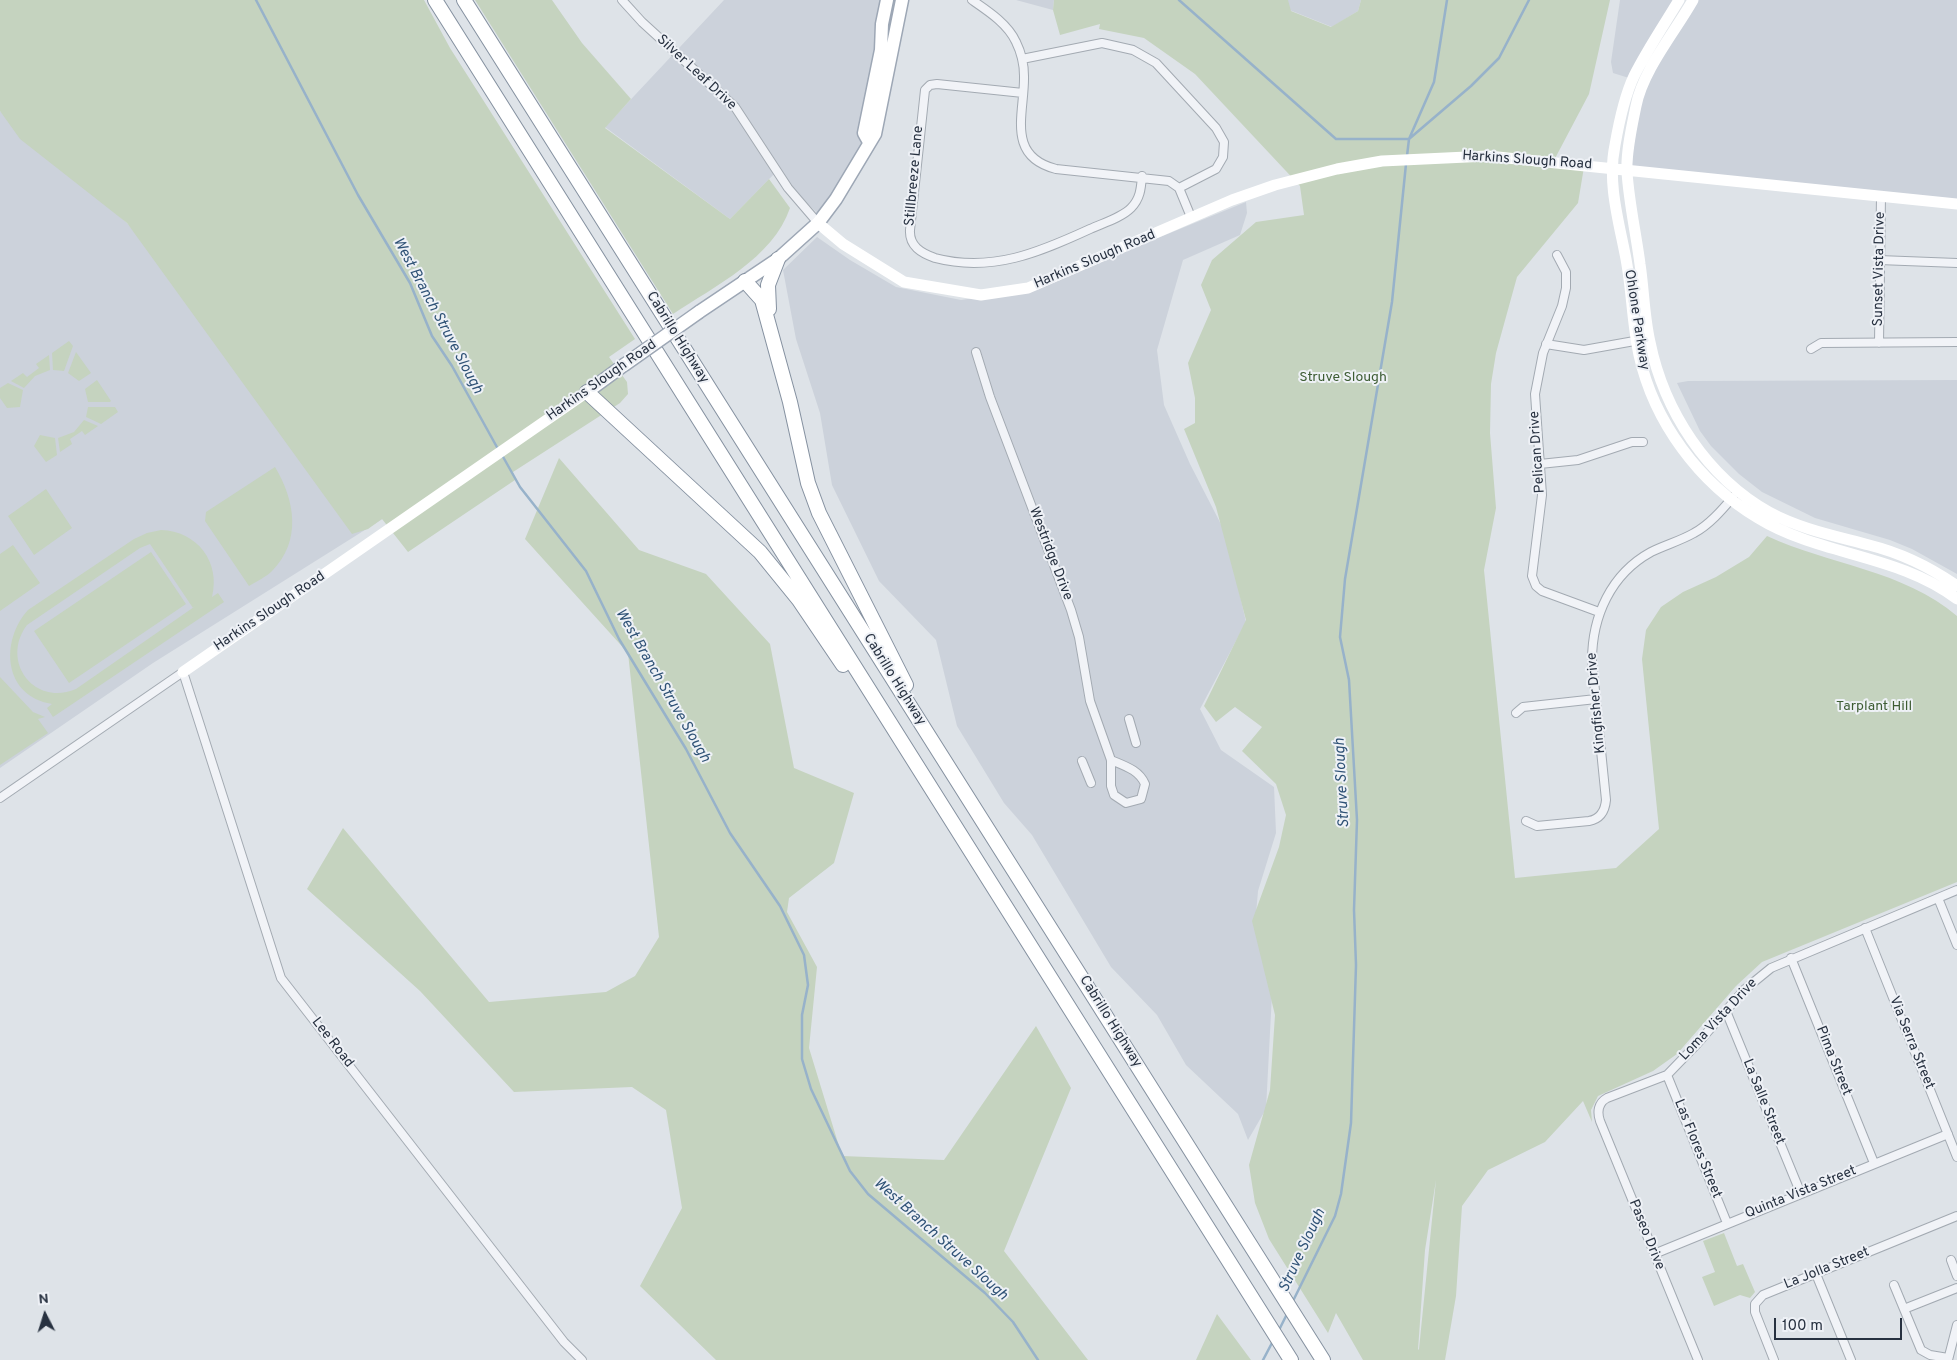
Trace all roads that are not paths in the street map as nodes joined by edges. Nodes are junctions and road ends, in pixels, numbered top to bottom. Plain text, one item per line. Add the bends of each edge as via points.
1 (435, 0) edge
2 (464, 0) edge
3 (622, 0) edge
4 (887, 0) edge
5 (902, 0) edge
6 (910, 0) edge
7 (972, 0) edge
8 (1679, 0) edge
9 (1693, 0) edge
10 (899, 16) junction
11 (1022, 60) junction
12 (1023, 93) junction
13 (869, 142) junction
14 (1612, 168) junction
15 (1627, 169) junction
16 (1142, 176) junction
17 (1179, 188) junction
18 (1881, 196) junction
19 (1957, 204) edge
20 (1191, 217) junction
21 (818, 224) junction
22 (1557, 255) dead end
23 (778, 259) junction
24 (1879, 260) junction
25 (1957, 262) edge
26 (745, 281) junction
27 (1649, 339) junction
28 (1636, 341) junction
29 (1957, 342) edge
30 (1879, 343) junction
31 (1546, 344) junction
32 (1811, 349) dead end
33 (976, 352) dead end
34 (587, 392) junction
35 (790, 402) junction
36 (1643, 442) dead end
37 (1540, 464) junction
38 (1738, 490) junction
39 (1730, 500) junction
40 (1957, 586) edge
41 (1957, 599) edge
42 (1598, 612) junction
43 (183, 672) junction
44 (1596, 698) junction
45 (1516, 713) dead end
46 (1129, 719) dead end
47 (896, 732) junction
48 (1136, 743) dead end
49 (937, 749) junction
50 (1111, 760) junction
51 (1082, 761) dead end
52 (1091, 783) dead end
53 (0, 798) edge
54 (1526, 821) dead end
55 (1957, 890) edge
56 (1938, 898) junction
57 (1865, 928) junction
58 (1957, 945) edge
59 (1791, 958) junction
60 (1726, 1011) junction
61 (1667, 1075) junction
62 (1598, 1109) joint
63 (1948, 1134) junction
64 (1957, 1157) edge
65 (1874, 1164) junction
66 (1800, 1194) junction
67 (1957, 1216) edge
68 (1727, 1223) junction
69 (1654, 1254) junction
70 (1951, 1260) dead end
71 (1816, 1274) junction
72 (1957, 1276) edge
73 (1894, 1285) dead end
74 (1957, 1288) edge
75 (1904, 1309) junction
76 (1957, 1325) edge
77 (1948, 1359) edge
78 (582, 1360) edge
79 (1291, 1360) edge
80 (1323, 1360) edge
81 (1698, 1360) edge
82 (1774, 1360) edge
83 (1851, 1360) edge

1 - 47 highway, Cabrillo Highway
2 - 49 highway, Cabrillo Highway
3 - 21 street, Silver Leaf Drive via 735,107 788,188
4 - 13 main road via 881,50 864,133
5 - 10 main road
6 - 10 main road
7 - 11 street via 1009,31
8 - 14 street, Ohlone Parkway via 1634,76 1624,104
9 - 15 street, Ohlone Parkway via 1645,80 1636,104
10 - 13 main road via 875,134
11 - 12 street
11 - 17 street via 1102,43 1127,48 1156,63 1216,128 1224,142 1223,156 1216,169
12 - 16 street via 1021,137 1026,148 1039,161 1056,169
12 - 16 street, Stillbreeze Lane via 937,84 925,90 910,230 911,242 920,251 938,258 976,264 1032,255 1126,212 1138,198
13 - 21 main road via 854,172
14 - 15 street, Harkins Slough Road
14 - 20 street, Harkins Slough Road via 1488,156 1399,160 1337,169 1275,185
14 - 28 street, Ohlone Parkway
15 - 18 street, Harkins Slough Road
15 - 27 street, Ohlone Parkway
16 - 17 street via 1165,180
17 - 20 street
18 - 19 street, Harkins Slough Road
18 - 24 street, Sunset Vista Drive
20 - 21 street, Harkins Slough Road via 1028,288 981,295 904,282 843,244
21 - 23 main road, Harkins Slough Road
22 - 31 street, Pelican Drive via 1566,272 1566,288
23 - 26 main road, Harkins Slough Road
23 - 35 highway via 768,284 768,302
24 - 25 street
24 - 30 street, Sunset Vista Drive
26 - 34 main road, Harkins Slough Road, bridge
26 - 35 highway via 762,300
27 - 28 street
27 - 38 street, Ohlone Parkway via 1661,382 1679,420 1697,447
28 - 31 street via 1584,350
28 - 39 street, Ohlone Parkway via 1646,378 1667,426 1693,462
29 - 30 street
30 - 32 street via 1821,343
31 - 37 street, Pelican Drive via 1535,394
33 - 50 street, Westridge Drive via 1071,610 1090,702
34 - 43 street, Harkins Slough Road
34 - 47 highway via 760,552 803,606 861,690
35 - 49 highway via 818,513
36 - 37 street via 1632,442 1578,460
37 - 42 street, Pelican Drive via 1541,510 1532,579 1542,591
38 - 39 street, Kingfisher Drive
38 - 40 street, Ohlone Parkway via 1780,517 1900,555
39 - 41 street, Ohlone Parkway via 1790,534 1898,567
39 - 42 street, Kingfisher Drive via 1702,528 1652,552 1630,567
42 - 44 street, Kingfisher Drive via 1592,650
43 - 53 street, Harkins Slough Road
43 - 78 street, Lee Road via 281,978 564,1342
44 - 45 street via 1523,707
44 - 54 street, Kingfisher Drive via 1606,800 1603,813 1589,821 1537,826
46 - 48 street
47 - 79 highway, Cabrillo Highway
49 - 80 highway, Cabrillo Highway
50 - 50 street, Westridge Drive via 1114,795 1126,803 1140,799 1146,784 1143,778
51 - 52 street
55 - 56 street, Loma Vista Drive
56 - 57 street, Loma Vista Drive
56 - 58 street
57 - 59 street, Loma Vista Drive
57 - 63 street, Via Serra Street
59 - 60 street, Loma Vista Drive via 1765,971
59 - 65 street, Pima Street
60 - 61 street, Loma Vista Drive
60 - 66 street, La Salle Street
61 - 62 street, Loma Vista Drive via 1607,1098
61 - 68 street, Las Flores Street
62 - 69 street, Paseo Drive via 1600,1122
63 - 64 street, Via Serra Street
63 - 65 street, Quinta Vista Street
65 - 66 street, Quinta Vista Street
66 - 68 street, Quinta Vista Street
67 - 71 street, La Jolla Street
68 - 69 street, Quinta Vista Street
69 - 81 street, Paseo Drive
70 - 72 street
71 - 82 street, La Jolla Street via 1762,1295 1757,1302 1754,1312
71 - 83 street
73 - 75 street
74 - 75 street
75 - 77 street via 1921,1350
76 - 77 street

